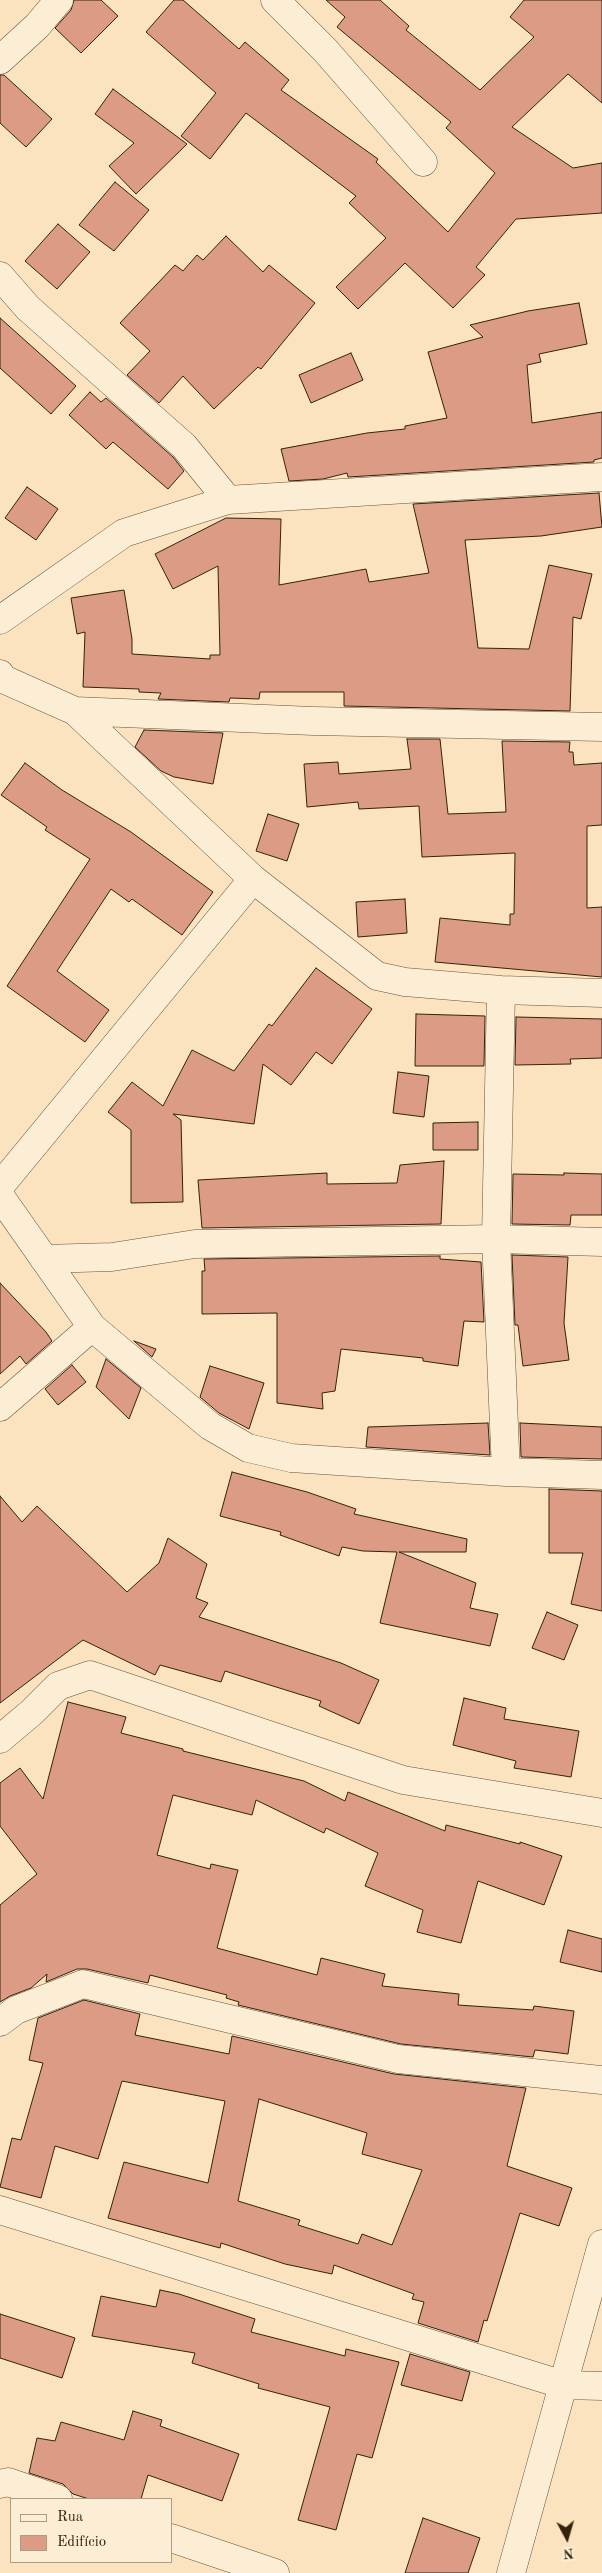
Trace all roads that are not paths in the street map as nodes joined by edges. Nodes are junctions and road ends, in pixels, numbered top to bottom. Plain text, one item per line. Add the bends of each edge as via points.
1 (59, 0) edge
2 (275, 0) edge
3 (0, 60) edge
4 (423, 162) dead end
5 (0, 276) edge
6 (602, 477) edge
7 (228, 500) junction
8 (0, 620) edge
9 (0, 674) edge
10 (75, 711) junction
11 (602, 727) edge
12 (254, 879) junction
13 (501, 990) junction
14 (602, 993) edge
15 (0, 1186) edge
16 (0, 1196) edge
17 (496, 1239) junction
18 (602, 1242) edge
19 (44, 1259) junction
20 (92, 1327) junction
21 (0, 1406) edge
22 (506, 1472) junction
23 (602, 1474) edge
24 (0, 1739) edge
25 (602, 1813) edge
26 (0, 2022) edge
27 (602, 2080) edge
28 (0, 2210) edge
29 (602, 2244) edge
30 (564, 2385) junction
31 (602, 2386) edge
32 (0, 2484) edge
33 (55, 2498) edge
34 (172, 2538) edge
35 (275, 2573) edge
36 (511, 2573) edge

1 - 3 street via 37,26
2 - 4 street via 325,50
5 - 7 street via 28,308 184,446
6 - 7 street
7 - 8 street via 124,533
9 - 10 street via 1,678
10 - 11 street via 313,721
10 - 12 street
12 - 13 street via 377,976 405,982
12 - 15 street
13 - 14 street
13 - 17 street
16 - 19 street
17 - 18 street
17 - 19 street via 195,1244 112,1257
17 - 22 street
19 - 20 street
20 - 21 street
20 - 22 street via 210,1426 248,1448 291,1458
22 - 23 street
24 - 25 street via 58,1686 90,1675 403,1780
26 - 27 street via 16,2010 83,1984 398,2059
28 - 30 street
29 - 30 street
30 - 31 street
30 - 36 street
32 - 33 street via 8,2482
34 - 35 street

